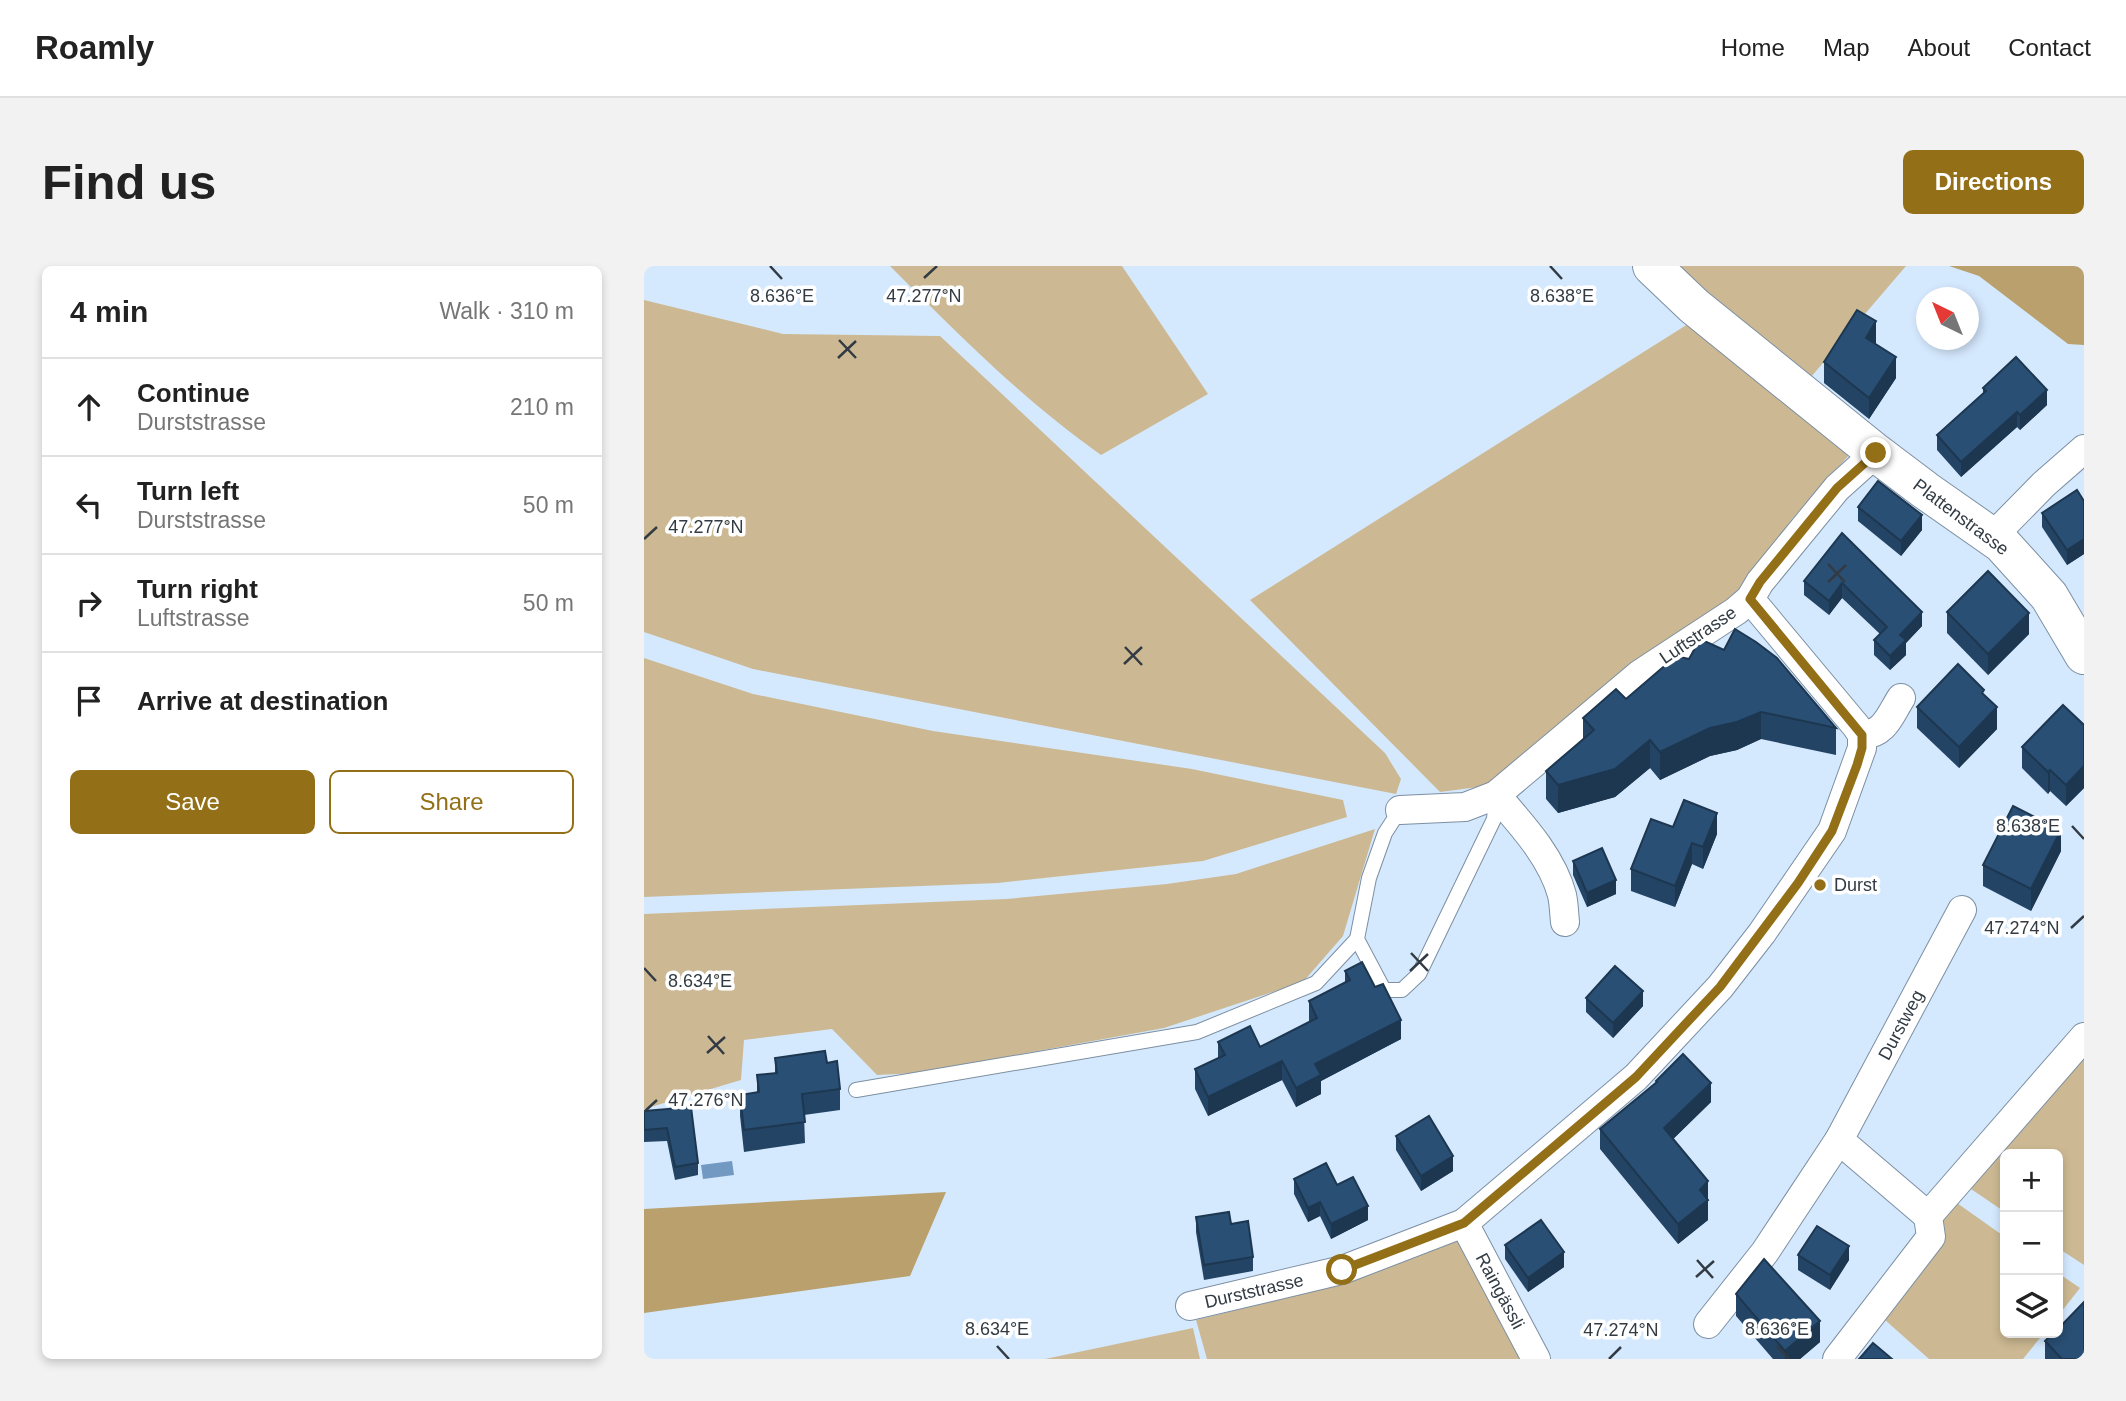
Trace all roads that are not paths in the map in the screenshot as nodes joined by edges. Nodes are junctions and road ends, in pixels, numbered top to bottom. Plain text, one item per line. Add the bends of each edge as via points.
1 (1652, 266) edge
2 (2084, 449) edge
3 (1876, 453) junction
4 (1992, 537) junction
5 (1750, 599) junction
6 (2084, 655) edge
7 (1901, 698) dead end
8 (1862, 735) junction
9 (1496, 795) junction
10 (1400, 810) joint
11 (1962, 910) dead end
12 (1565, 922) dead end
13 (1357, 939) junction
14 (2084, 1037) edge
15 (856, 1090) dead end
16 (1839, 1140) junction
17 (1928, 1216) junction
18 (1464, 1223) junction
19 (1190, 1306) dead end
20 (1708, 1324) dead end
21 (1536, 1359) edge
22 (1837, 1359) edge

1 - 3 street, Plattenstrasse via 1694,306
2 - 4 street
3 - 4 street, Plattenstrasse
3 - 5 street, Luftstrasse via 1837,488
4 - 6 street, Plattenstrasse via 2049,596
5 - 8 street
5 - 9 street, Luftstrasse via 1640,674
7 - 8 street via 1880,731
8 - 18 street, Durststrasse via 1857,765 1832,831 1720,987 1636,1077
9 - 10 street via 1465,807
9 - 12 street via 1525,828 1553,874 1562,895
9 - 13 lane via 1494,819 1419,974 1402,990 1384,990
10 - 13 lane via 1385,833 1369,878
11 - 16 street, Durstweg
13 - 15 lane via 1316,983 1197,1032
14 - 17 street
16 - 17 street
16 - 20 street, Durstweg via 1765,1252
17 - 22 street via 1931,1237
18 - 19 street, Durststrasse via 1342,1270
18 - 21 street, Raingässli

